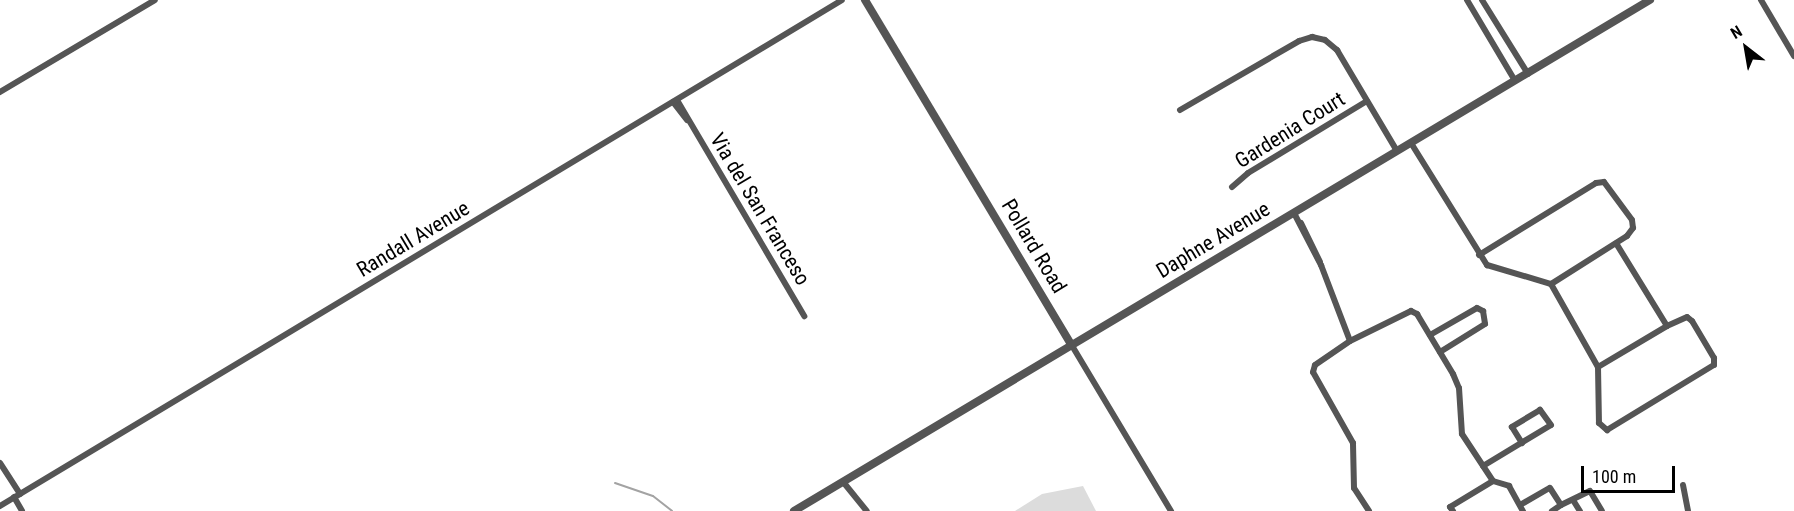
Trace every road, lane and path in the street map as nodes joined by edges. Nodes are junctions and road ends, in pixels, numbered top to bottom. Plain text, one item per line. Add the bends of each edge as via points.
1 (155, 0) edge
2 (842, 0) edge
3 (865, 0) edge
4 (1467, 0) edge
5 (1482, 0) edge
6 (1650, 0) edge
7 (1761, 0) edge
8 (1494, 21) junction
9 (1483, 28) junction
10 (1794, 56) edge
11 (1528, 74) junction
12 (1515, 81) junction
13 (0, 92) edge
14 (675, 101) junction
15 (1367, 101) junction
16 (1180, 110) dead end
17 (1411, 143) junction
18 (1397, 151) junction
19 (1232, 187) dead end
20 (1294, 213) junction
21 (1616, 243) junction
22 (1479, 255) junction
23 (1551, 284) junction
24 (804, 316) dead end
25 (1667, 326) junction
26 (1430, 335) junction
27 (1350, 341) junction
28 (1071, 344) junction
29 (1440, 352) junction
30 (1598, 367) junction
31 (1522, 443) junction
32 (0, 464) edge
33 (1483, 466) junction
34 (1493, 481) junction
35 (844, 483) junction
36 (1683, 485) dead end
37 (17, 496) junction
38 (1573, 500) junction
39 (0, 506) edge
40 (1561, 506) junction
41 (1522, 508) edge
42 (22, 511) edge
43 (794, 511) edge
44 (867, 511) edge
45 (1171, 511) edge
46 (1369, 511) edge
47 (1453, 511) edge
48 (1552, 511) edge
49 (1580, 511) edge
50 (1602, 511) edge
51 (1688, 511) edge

1 - 13 street
2 - 14 street, Randall Avenue
3 - 28 street, Pollard Road
4 - 9 street
5 - 8 street
6 - 11 street, Daphne Avenue
7 - 10 street
8 - 9 street
8 - 11 street
9 - 12 street
11 - 12 street, Daphne Avenue
12 - 17 street, Daphne Avenue
14 - 24 street, Via del San Franceso
14 - 37 street, Randall Avenue
15 - 16 street via 1336,50 1325,40 1312,37
15 - 18 street
15 - 19 street, Gardenia Court via 1248,173
17 - 18 street, Daphne Avenue
17 - 22 street
18 - 20 street, Daphne Avenue
20 - 27 street via 1321,265
20 - 28 street, Daphne Avenue
21 - 22 street via 1633,228 1632,220 1604,182 1596,183
21 - 23 street
21 - 25 street
22 - 23 street via 1497,269
23 - 30 street
25 - 30 street
25 - 30 street via 1687,317 1692,321 1714,358 1714,365 1607,430 1599,423
26 - 27 street via 1411,310
26 - 29 street
26 - 29 street via 1477,308 1484,310 1485,324
27 - 46 street via 1315,365 1313,372 1353,443 1354,488
28 - 35 street, Daphne Avenue
28 - 45 street, Pollard Road
29 - 33 street via 1459,388 1462,434
31 - 31 street via 1551,425 1540,410 1512,427
31 - 33 street
32 - 37 street
33 - 34 street
34 - 41 street via 1509,486
34 - 47 street via 1450,507
35 - 43 street, Daphne Avenue
35 - 44 street
36 - 51 street
37 - 39 street, Randall Avenue
37 - 42 street
38 - 40 street
38 - 49 street
38 - 50 street via 1590,491
40 - 41 street via 1550,488
40 - 48 street

